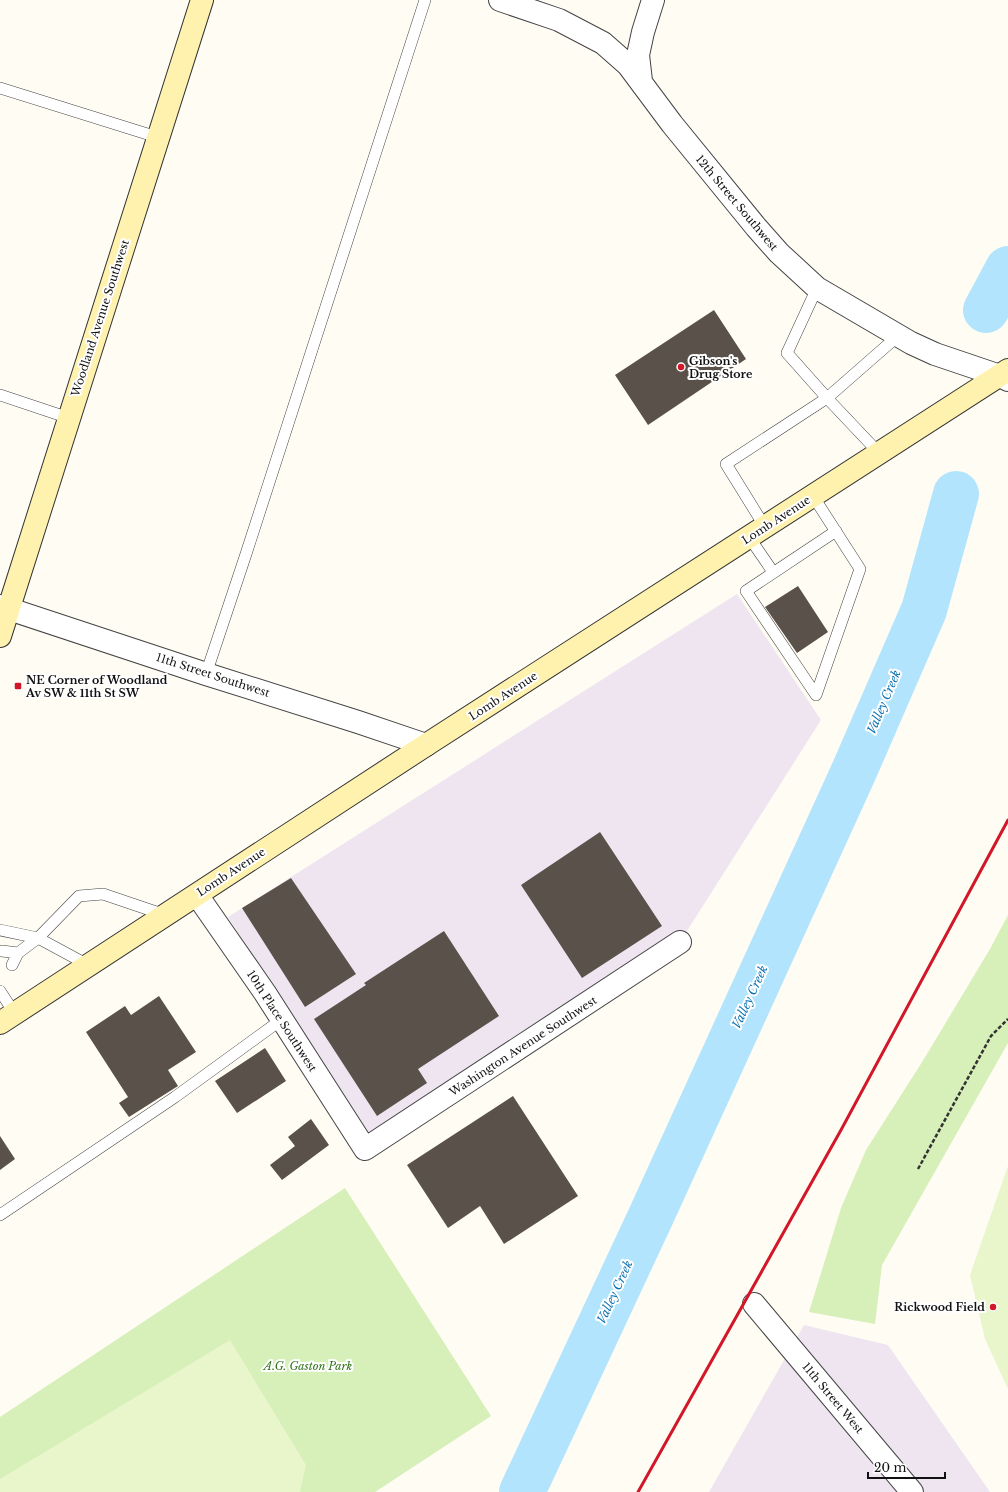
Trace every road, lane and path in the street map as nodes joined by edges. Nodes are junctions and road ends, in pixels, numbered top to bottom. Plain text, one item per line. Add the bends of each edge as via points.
1 (202, 0) edge
2 (425, 0) edge
3 (500, 0) edge
4 (653, 0) edge
5 (641, 81) junction
6 (0, 88) edge
7 (157, 137) junction
8 (817, 288) junction
9 (899, 335) junction
10 (1005, 375) edge
11 (0, 395) edge
12 (827, 398) junction
13 (69, 418) junction
14 (879, 453) junction
15 (813, 496) junction
16 (836, 531) junction
17 (757, 532) junction
18 (773, 572) junction
19 (4, 607) edge
20 (0, 636) edge
21 (206, 674) junction
22 (426, 745) junction
23 (197, 895) junction
24 (165, 915) junction
25 (0, 930) edge
26 (38, 938) junction
27 (680, 942) dead end
28 (2, 951) dead end
29 (18, 953) junction
30 (12, 965) dead end
31 (88, 965) junction
32 (0, 991) edge
33 (1008, 1018) edge
34 (7, 1019) edge
35 (281, 1020) junction
36 (365, 1150) joint
37 (918, 1169) dead end
38 (0, 1215) edge
39 (754, 1304) dead end
40 (912, 1492) edge

1 - 7 main road, Woodland Avenue Southwest
2 - 21 lane
3 - 5 street, 12th Street Southwest via 559,20 603,43 628,65
4 - 5 street via 638,56
5 - 8 street, 12th Street Southwest via 672,124 756,227 779,253
6 - 7 lane
7 - 13 main road, Woodland Avenue Southwest
8 - 9 street, 12th Street Southwest
8 - 12 lane via 787,353
9 - 10 street, 12th Street Southwest via 935,354
9 - 12 lane
10 - 14 main road, Lomb Avenue
11 - 13 lane
12 - 14 lane
12 - 17 lane via 726,464
13 - 19 main road, Woodland Avenue Southwest
14 - 15 main road, Lomb Avenue
15 - 16 lane
15 - 17 main road, Lomb Avenue
16 - 18 lane
16 - 18 lane via 860,569 816,695 746,591
17 - 18 lane
17 - 22 main road, Lomb Avenue
19 - 20 main road, Woodland Avenue Southwest
19 - 21 street, 11th Street Southwest
21 - 22 street, 11th Street Southwest
22 - 23 main road, Lomb Avenue
23 - 24 main road, Lomb Avenue
23 - 35 street, 10th Place Southwest
24 - 26 lane via 103,894 79,896
24 - 31 main road, Lomb Avenue
25 - 26 lane
26 - 29 lane
26 - 31 lane
27 - 36 street, Washington Avenue Southwest
28 - 29 lane
29 - 30 lane
31 - 34 main road, Lomb Avenue
32 - 34 lane
33 - 37 path via 991,1036
35 - 36 street, 10th Place Southwest
35 - 38 lane via 175,1097
39 - 40 street, 11th Street West

